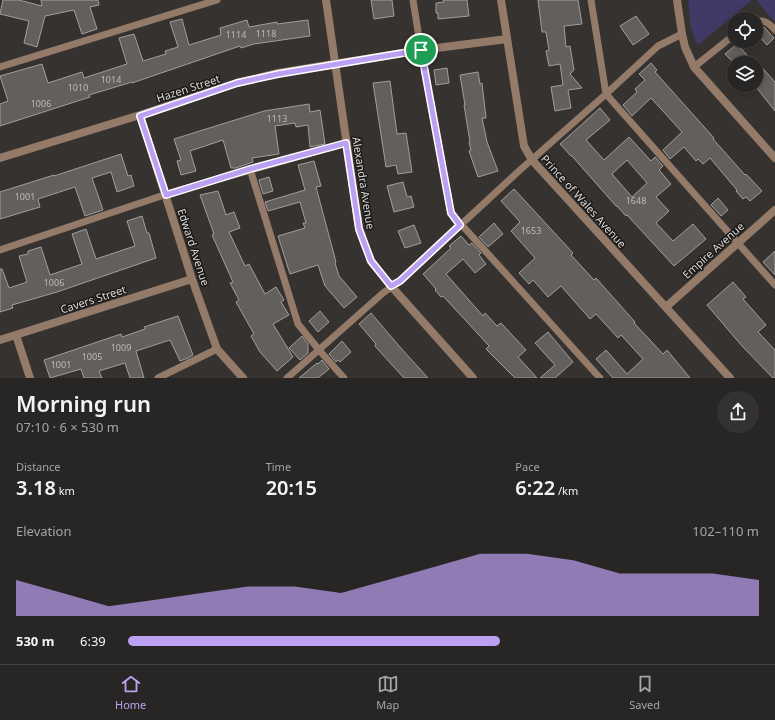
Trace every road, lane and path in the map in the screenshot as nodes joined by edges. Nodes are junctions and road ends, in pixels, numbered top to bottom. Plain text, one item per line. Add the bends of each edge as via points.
1 (217, 0) edge
2 (326, 0) edge
3 (413, 0) edge
4 (501, 0) edge
5 (591, 0) edge
6 (677, 0) edge
7 (763, 21) edge
8 (775, 30) edge
9 (682, 34) junction
10 (507, 39) junction
11 (727, 40) edge
12 (421, 50) junction
13 (334, 65) junction
14 (694, 66) junction
15 (0, 67) edge
16 (606, 94) junction
17 (140, 116) junction
18 (346, 143) junction
19 (0, 158) edge
20 (775, 158) edge
21 (532, 160) junction
22 (250, 169) junction
23 (166, 195) junction
24 (775, 210) edge
25 (460, 225) junction
26 (738, 243) junction
27 (0, 250) edge
28 (192, 279) junction
29 (775, 285) edge
30 (391, 286) junction
31 (666, 307) junction
32 (16, 335) junction
33 (0, 340) edge
34 (217, 349) junction
35 (319, 350) junction
36 (30, 378) edge
37 (158, 378) edge
38 (242, 378) edge
39 (287, 378) edge
40 (344, 378) edge
41 (473, 378) edge
42 (600, 378) edge
43 (730, 378) edge

1 - 15 lane
2 - 13 street, Alexandra Avenue
3 - 12 lane
4 - 10 street, Prince of Wales Avenue
5 - 16 lane
6 - 9 street
7 - 8 lane
9 - 14 street
9 - 16 lane via 658,46
10 - 12 street, Hazen Street
10 - 21 street, Prince of Wales Avenue via 524,146
11 - 14 lane
12 - 13 street, Hazen Street
12 - 25 lane via 451,213
13 - 17 street, Hazen Street via 237,83
13 - 18 street, Alexandra Avenue
14 - 20 street
16 - 21 lane
16 - 26 lane
17 - 19 street, Hazen Street
17 - 23 street, Edward Avenue
18 - 22 lane
18 - 30 street, Alexandra Avenue via 359,229 371,261
21 - 25 lane
21 - 31 street, Prince of Wales Avenue
22 - 23 lane
22 - 35 lane via 298,324
23 - 27 lane
23 - 28 street, Edward Avenue
24 - 26 street, Empire Avenue
25 - 30 lane via 400,281
25 - 42 lane
26 - 29 lane
26 - 31 street, Empire Avenue
28 - 32 street, Cavers Street
28 - 34 street, Edward Avenue
30 - 35 lane
30 - 41 street, Alexandra Avenue
31 - 43 street, Prince of Wales Avenue
32 - 33 street, Cavers Street
32 - 36 street
34 - 37 lane
34 - 38 street, Edward Avenue
35 - 39 lane
35 - 40 lane

